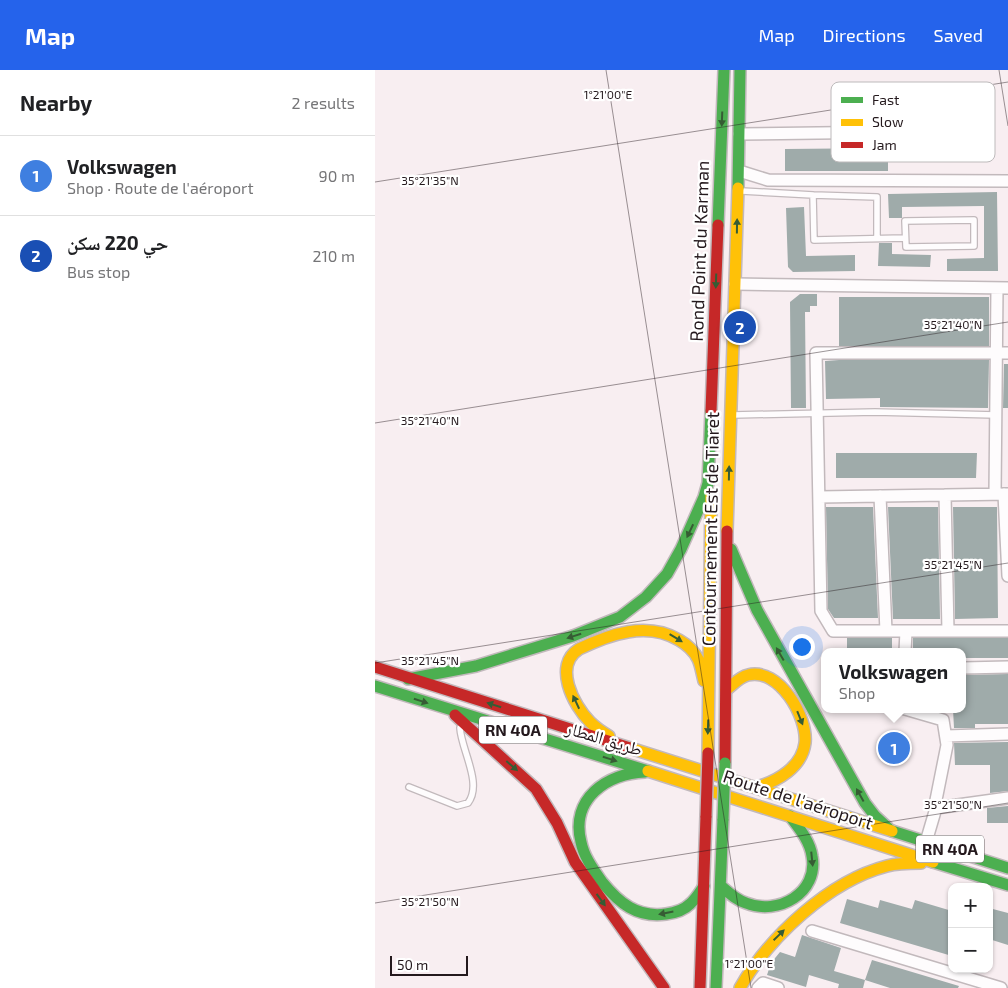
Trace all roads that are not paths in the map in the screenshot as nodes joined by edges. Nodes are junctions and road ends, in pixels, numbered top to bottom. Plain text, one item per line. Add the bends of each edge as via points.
1 (724, 70) edge
2 (740, 70) edge
3 (831, 133) edge
4 (739, 134) junction
5 (739, 171) junction
6 (1008, 181) edge
7 (738, 190) junction
8 (813, 195) junction
9 (877, 238) junction
10 (905, 238) junction
11 (735, 284) junction
12 (1003, 288) edge
13 (1002, 353) edge
14 (817, 414) junction
15 (996, 415) junction
16 (730, 416) junction
17 (711, 434) junction
18 (1002, 494) edge
19 (945, 495) junction
20 (880, 496) junction
21 (819, 497) junction
22 (727, 540) junction
23 (1008, 576) edge
24 (885, 631) junction
25 (906, 631) junction
26 (947, 631) junction
27 (1008, 632) edge
28 (905, 648) edge
29 (1008, 667) edge
30 (375, 668) edge
31 (966, 668) edge
32 (396, 674) junction
33 (408, 679) junction
34 (375, 686) edge
35 (726, 690) junction
36 (391, 691) junction
37 (709, 705) junction
38 (449, 710) junction
39 (919, 713) edge
40 (461, 721) junction
41 (1008, 734) edge
42 (946, 736) junction
43 (624, 746) junction
44 (651, 772) junction
45 (409, 786) dead end
46 (757, 787) junction
47 (1008, 798) edge
48 (936, 808) junction
49 (829, 810) junction
50 (790, 816) junction
51 (823, 827) junction
52 (892, 831) junction
53 (926, 842) junction
54 (933, 862) junction
55 (1008, 868) edge
56 (1008, 885) edge
57 (704, 886) junction
58 (721, 886) junction
59 (812, 930) dead end
60 (664, 988) edge
61 (701, 988) edge
62 (716, 988) edge
63 (740, 988) edge
64 (758, 988) edge
65 (778, 988) edge
66 (1001, 988) edge

1 -> 17 main road, Rond Point du Karman
2 - 4 main road, Contournement Est de Tiaret
3 - 4 street
4 - 5 main road, Contournement Est de Tiaret
5 - 6 street via 768,180
5 - 7 main road, Contournement Est de Tiaret
7 - 8 lane
11 -> 7 main road, Contournement Est de Tiaret
8 - 9 lane via 877,197
8 - 9 lane via 814,240
9 - 10 lane
10 - 10 lane via 905,247 974,246 974,220 905,221
11 - 12 street
11 - 16 main road, Contournement Est de Tiaret
12 - 13 street
13 - 14 street via 816,354
13 - 15 street
14 - 15 lane
14 - 16 lane
14 - 21 street
15 - 18 street
22 -> 16 main road, Contournement Est de Tiaret
17 -> 33 main road via 709,483 701,507 673,564 639,603 603,626 582,633 474,666
17 - 37 main road, Contournement Est de Tiaret
18 - 19 street
18 - 23 street
19 - 20 street
19 - 26 street
20 - 21 street
20 - 24 street
21 - 24 street via 821,611 833,631
22 - 35 main road, Contournement Est de Tiaret
52 -> 22 main road via 865,803 757,610
24 - 25 street
25 - 26 street
25 - 28 street
26 - 27 street
29 - 31 street
30 - 32 main road, طريق المطار / RN 40A
32 - 33 main road, طريق المطار / RN 40A
32 - 36 main road
43 -> 33 main road, طريق المطار / RN 40A
34 - 36 main road, طريق المطار / RN 40A
35 -> 46 main road via 742,676 764,675 786,692 804,728 801,757 775,781
35 - 58 main road, Contournement Est de Tiaret, bridge
36 -> 38 main road, طريق المطار / RN 40A
43 -> 37 main road via 589,722 577,706 566,670 570,657 579,648 637,630 652,629 671,634 687,645 698,659
37 -> 57 main road, Contournement Est de Tiaret, bridge
38 - 40 main road
38 -> 44 main road, طريق المطار / RN 40A
39 - 42 street via 943,720
40 - 45 lane via 462,744 472,773 470,800 457,806
40 -> 60 main road via 536,789 557,823 575,862
41 - 42 street
42 - 48 street
43 - 46 main road, Route de l'aéroport / RN 40A
44 - 50 main road, Route de l'aéroport / RN 40A
57 -> 44 main road via 687,906 661,915 642,914 625,907 612,895 591,868 583,851 579,820 593,790 623,774
46 - 49 main road, Route de l'aéroport / RN 40A
47 - 48 street
48 - 53 street
49 - 51 main road
49 - 52 main road, Route de l'aéroport / RN 40A
50 - 51 main road, Route de l'aéroport / RN 40A
50 -> 58 main road via 811,851 810,879 803,892 795,900 766,908 732,897
51 - 54 main road, Route de l'aéroport / RN 40A
52 - 53 main road, RN 40A
53 - 55 main road, RN 40A
54 - 56 main road, RN 40A
63 -> 54 main road via 759,956 776,936 837,888 882,867
57 - 61 main road, Contournement Est de Tiaret
58 - 62 main road, Contournement Est de Tiaret
59 - 66 street
64 - 65 street via 763,983

